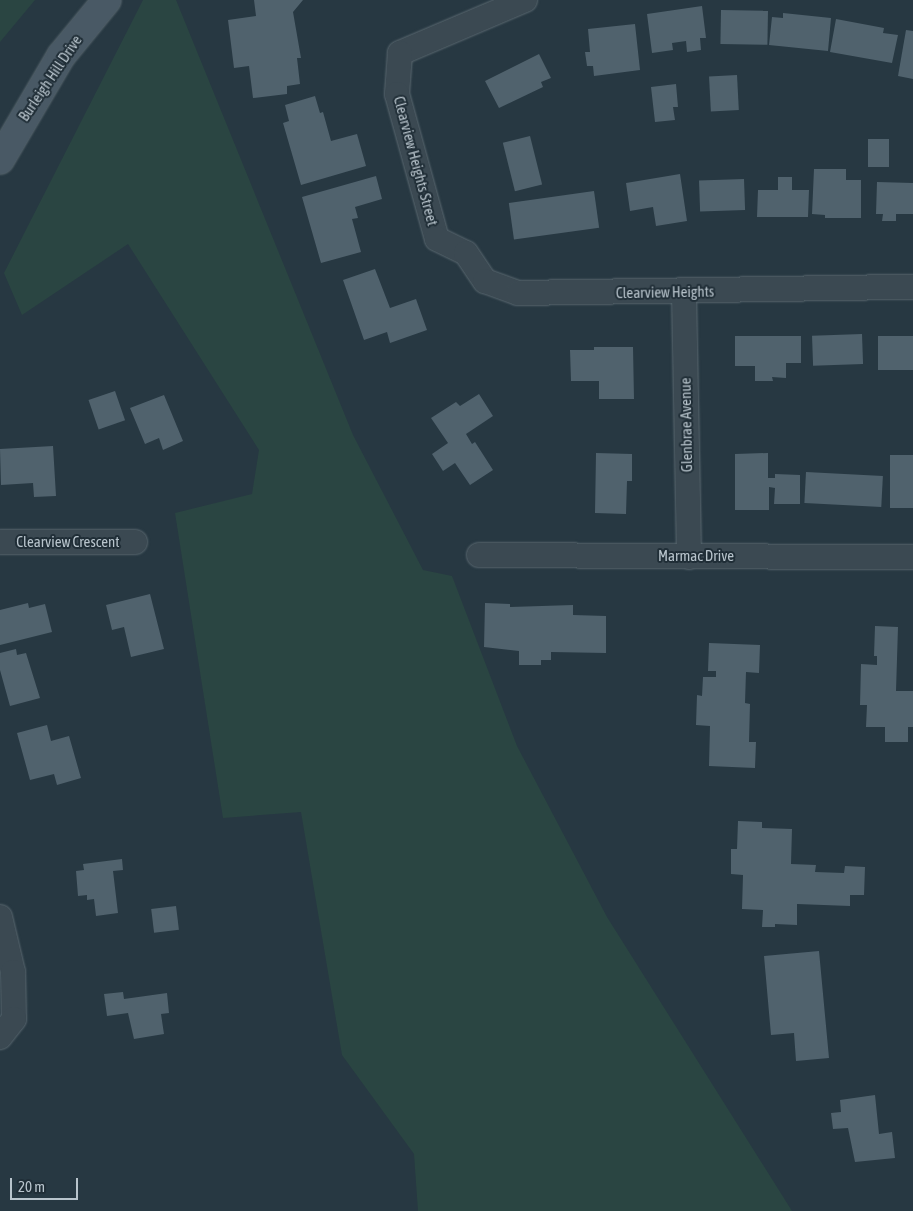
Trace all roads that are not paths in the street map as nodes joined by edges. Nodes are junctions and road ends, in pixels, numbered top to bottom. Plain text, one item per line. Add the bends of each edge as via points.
1 (107, 0) edge
2 (525, 0) edge
3 (0, 160) edge
4 (437, 239) joint
5 (913, 288) edge
6 (684, 293) junction
7 (0, 542) edge
8 (136, 542) dead end
9 (480, 555) dead end
10 (689, 557) junction
11 (913, 557) edge
12 (0, 917) edge
13 (0, 1038) edge

1 - 3 main road, Burleigh Hill Drive via 61,56
2 - 4 street, Clearview Heights Street via 400,53 397,94
4 - 6 street, Clearview Heights via 466,253 485,281 518,294
5 - 6 street, Clearview Heights
6 - 10 street, Glenbrae Avenue
7 - 8 street, Clearview Crescent
9 - 10 street, Marmac Drive
10 - 11 street, Marmac Drive
12 - 13 street via 13,972 14,1019

